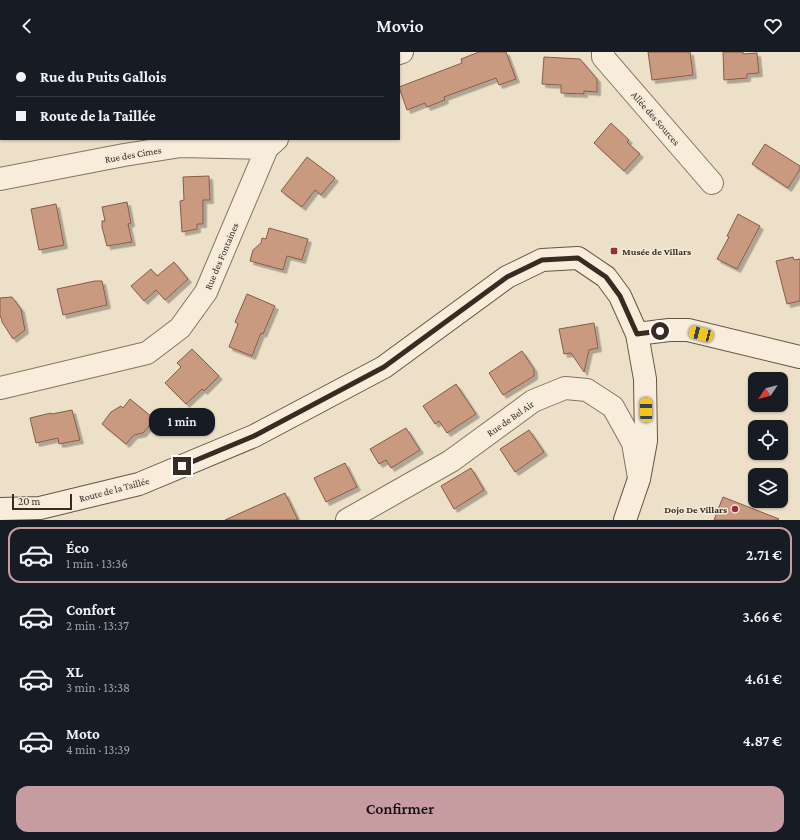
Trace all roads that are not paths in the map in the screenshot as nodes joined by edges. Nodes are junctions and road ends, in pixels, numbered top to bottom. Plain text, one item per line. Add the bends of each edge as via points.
1 (602, 52) edge
2 (272, 144) edge
3 (0, 179) edge
4 (712, 182) dead end
5 (637, 334) junction
6 (800, 357) edge
7 (0, 388) edge
8 (639, 479) junction
9 (0, 509) edge
10 (347, 520) edge
11 (626, 520) edge

1 - 4 street, Allée des Sources via 603,58
2 - 3 street, Rue des Cimes via 181,146
2 - 7 street, Rue des Fontaines via 206,292 180,328 148,353
5 - 6 street via 688,330
5 - 8 street, Route de la Taillée via 645,379 646,441
5 - 9 street, Route de la Taillée via 620,296 606,277 578,258 542,260 507,277 384,367 254,436 140,484 40,508
8 - 10 street, Rue de Bel Air via 633,443 613,407 587,390 565,388 533,401 452,461
8 - 11 street, Route de la Taillée

